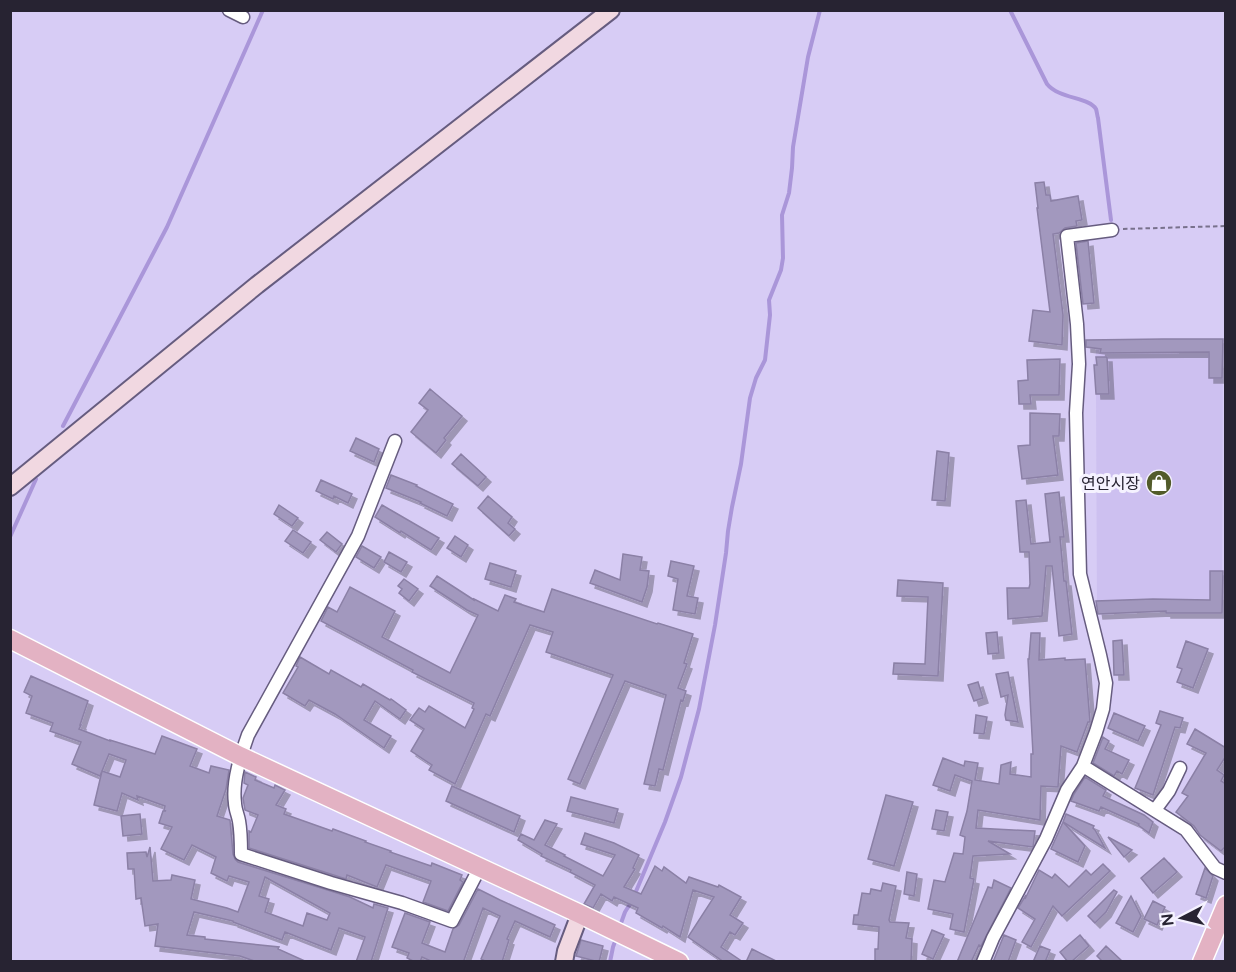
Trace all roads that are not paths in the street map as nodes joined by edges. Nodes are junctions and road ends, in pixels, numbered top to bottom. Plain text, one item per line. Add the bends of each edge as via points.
1 (229, 10) edge
2 (611, 10) edge
3 (243, 17) dead end
4 (1112, 230) road end
5 (394, 441) dead end
6 (10, 487) edge
7 (10, 639) edge
8 (240, 756) junction
9 (1083, 766) junction
10 (1180, 768) dead end
11 (1155, 810) junction
12 (480, 867) junction
13 (1226, 873) edge
14 (1226, 905) edge
15 (580, 914) junction
16 (564, 962) edge
17 (679, 962) edge
18 (983, 962) edge
19 (1202, 962) edge

1 - 3 street
2 - 6 main road via 257,285
4 - 9 street via 1067,236 1079,364 1076,412 1080,574 1106,683 1096,732
5 - 8 street via 358,536
7 - 8 main road
8 - 12 main road
8 - 12 street via 234,802 241,854 452,921
9 - 11 street
9 - 18 street via 1067,790
10 - 11 street
11 - 13 street via 1186,830 1215,868
12 - 15 main road
14 - 19 main road
15 - 16 main road
15 - 17 main road

